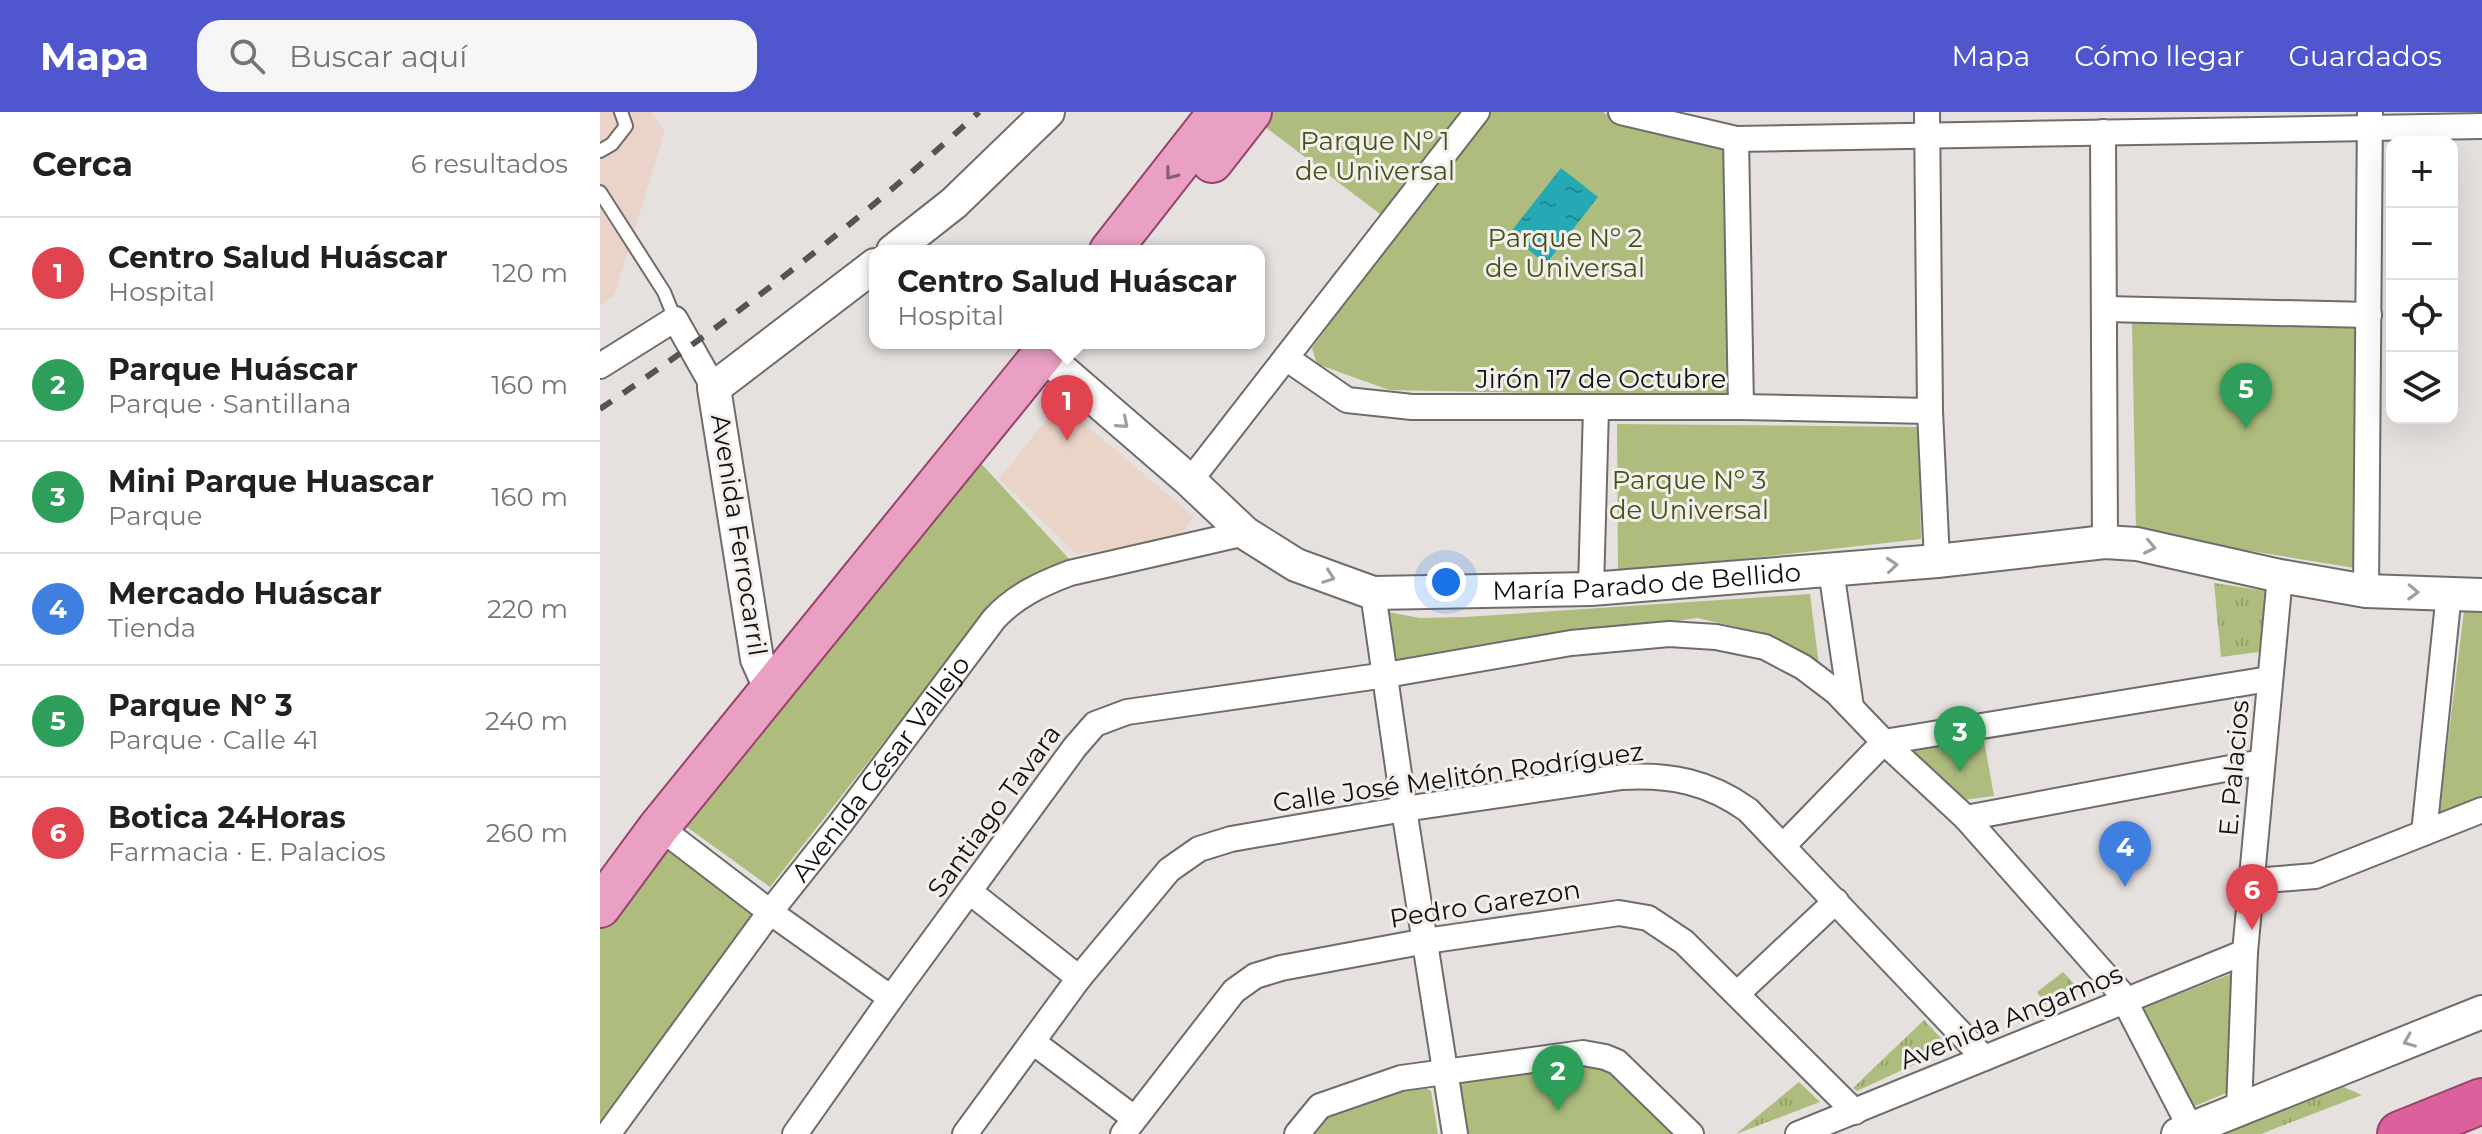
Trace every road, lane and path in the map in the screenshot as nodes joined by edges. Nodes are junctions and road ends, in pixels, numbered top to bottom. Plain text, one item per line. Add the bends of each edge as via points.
1 (621, 112) edge
2 (1048, 112) edge
3 (1219, 112) edge
4 (1251, 112) edge
5 (1477, 112) edge
6 (1621, 112) edge
7 (2370, 120) edge
8 (1927, 124) edge
9 (2482, 126) edge
10 (2103, 132) junction
11 (1736, 139) junction
12 (600, 151) edge
13 (600, 192) edge
14 (901, 245) edge
15 (1115, 245) edge
16 (1149, 245) edge
17 (869, 270) edge
18 (2105, 309) junction
19 (2369, 315) junction
20 (675, 319) junction
21 (1050, 349) edge
22 (1054, 349) edge
23 (1286, 358) junction
24 (600, 366) edge
25 (714, 388) junction
26 (1741, 407) junction
27 (1596, 408) junction
28 (1930, 411) junction
29 (1190, 481) junction
30 (1245, 533) junction
31 (2105, 542) junction
32 (1937, 561) junction
33 (1831, 570) junction
34 (2280, 576) junction
35 (1591, 589) junction
36 (2366, 591) junction
37 (1373, 593) junction
38 (2449, 593) junction
39 (2482, 595) edge
40 (1386, 675) junction
41 (2269, 679) junction
42 (771, 690) junction
43 (1851, 707) junction
44 (1884, 742) junction
45 (2262, 762) junction
46 (1404, 809) junction
47 (2482, 810) edge
48 (1966, 818) junction
49 (659, 827) junction
50 (2424, 833) junction
51 (1784, 845) junction
52 (2253, 881) junction
53 (970, 892) junction
54 (1836, 901) junction
55 (600, 907) edge
56 (770, 912) junction
57 (1426, 941) junction
58 (2245, 952) junction
59 (1079, 978) junction
60 (1738, 993) junction
61 (891, 998) junction
62 (2125, 1000) junction
63 (2482, 1012) edge
64 (1033, 1042) junction
65 (1984, 1058) junction
66 (1446, 1074) junction
67 (2482, 1101) edge
68 (2239, 1109) junction
69 (1855, 1112) junction
70 (1128, 1126) edge
71 (2184, 1132) edge
72 (608, 1134) edge
73 (795, 1134) edge
74 (965, 1134) edge
75 (1297, 1134) edge
76 (1455, 1134) edge
77 (1691, 1134) edge
78 (1798, 1134) edge
79 (2400, 1134) edge

1 - 12 lane via 626,126
2 - 14 street via 954,203
3 -> 15 main road
4 - 16 main road
5 - 23 street
6 - 11 street
7 - 9 street
7 - 10 street
7 - 19 street
8 - 10 street
8 - 11 street
8 - 28 street
10 - 18 street
11 - 26 street
13 - 20 lane via 664,292
17 - 25 street, Avenida Ferrocarril
18 - 19 street
18 - 31 street
19 - 36 street
20 - 24 street
20 - 25 street
21 - 42 main road
22 -> 29 street, María Parado de Bellido
23 - 27 street, Jirón 17 de Octubre via 1347,400 1412,407
23 - 29 street
25 - 42 street, Avenida Ferrocarril via 757,659
26 - 27 street, Jirón 17 de Octubre
26 - 28 street, Jirón 17 de Octubre
27 - 35 street
28 - 32 street
29 - 30 street, María Parado de Bellido
30 -> 37 street, María Parado de Bellido via 1296,565
30 - 56 street, Avenida César Vallejo via 1070,573 1009,603
31 - 32 street, María Parado de Bellido
31 -> 34 street, María Parado de Bellido via 2137,544
33 -> 32 street, María Parado de Bellido
33 - 35 street, María Parado de Bellido
33 - 43 street
34 - 36 street, María Parado de Bellido
34 - 41 street, E. Palacios
35 - 37 street, María Parado de Bellido
36 -> 38 street, María Parado de Bellido
37 - 40 street
38 - 39 street, María Parado de Bellido
38 - 50 street
40 - 43 street, Santiago Tavara via 1571,643 1669,634 1716,637 1784,656
40 - 46 street
40 - 53 street, Santiago Tavara via 1127,712 1095,724
41 - 44 street
41 - 45 street, E. Palacios
42 - 49 main road
43 - 44 street, Santiago Tavara
44 - 48 street, Santiago Tavara
44 - 51 street
45 - 48 street
45 - 52 street, E. Palacios
46 - 51 street, Calle José Melitón Rodríguez via 1622,777 1670,776 1731,797
46 - 57 street
46 - 59 street, Calle José Melitón Rodríguez via 1199,849 1169,870
47 - 50 street
48 - 62 street, Santiago Tavara
49 - 55 main road
49 - 56 street
50 - 52 street via 2315,876
51 - 54 street, Calle José Melitón Rodríguez
52 - 58 street, E. Palacios
53 - 59 street
53 - 61 street, Santiago Tavara
54 - 60 street
54 - 65 street, Calle José Melitón Rodríguez
56 - 61 street
56 - 72 street, Avenida César Vallejo
57 - 60 street, Pedro Garezon via 1602,914 1634,915 1677,936
57 - 66 street
57 - 70 street, Pedro Garezon via 1255,976 1234,991
58 - 62 street, Avenida Angamos
58 - 68 street, E. Palacios
59 - 64 street, Calle José Melitón Rodríguez
60 - 69 street, Pedro Garezon
61 - 73 street, Santiago Tavara
62 - 65 street, Avenida Angamos
62 - 71 street, Santiago Tavara
63 -> 68 street
64 - 70 street
64 - 74 street, Calle José Melitón Rodríguez
65 - 69 street, Avenida Angamos
66 - 75 street via 1401,1078 1320,1106
66 - 76 street
66 - 77 street via 1594,1054 1628,1071
67 - 79 highway
68 - 71 street
69 - 78 street, Avenida Angamos

